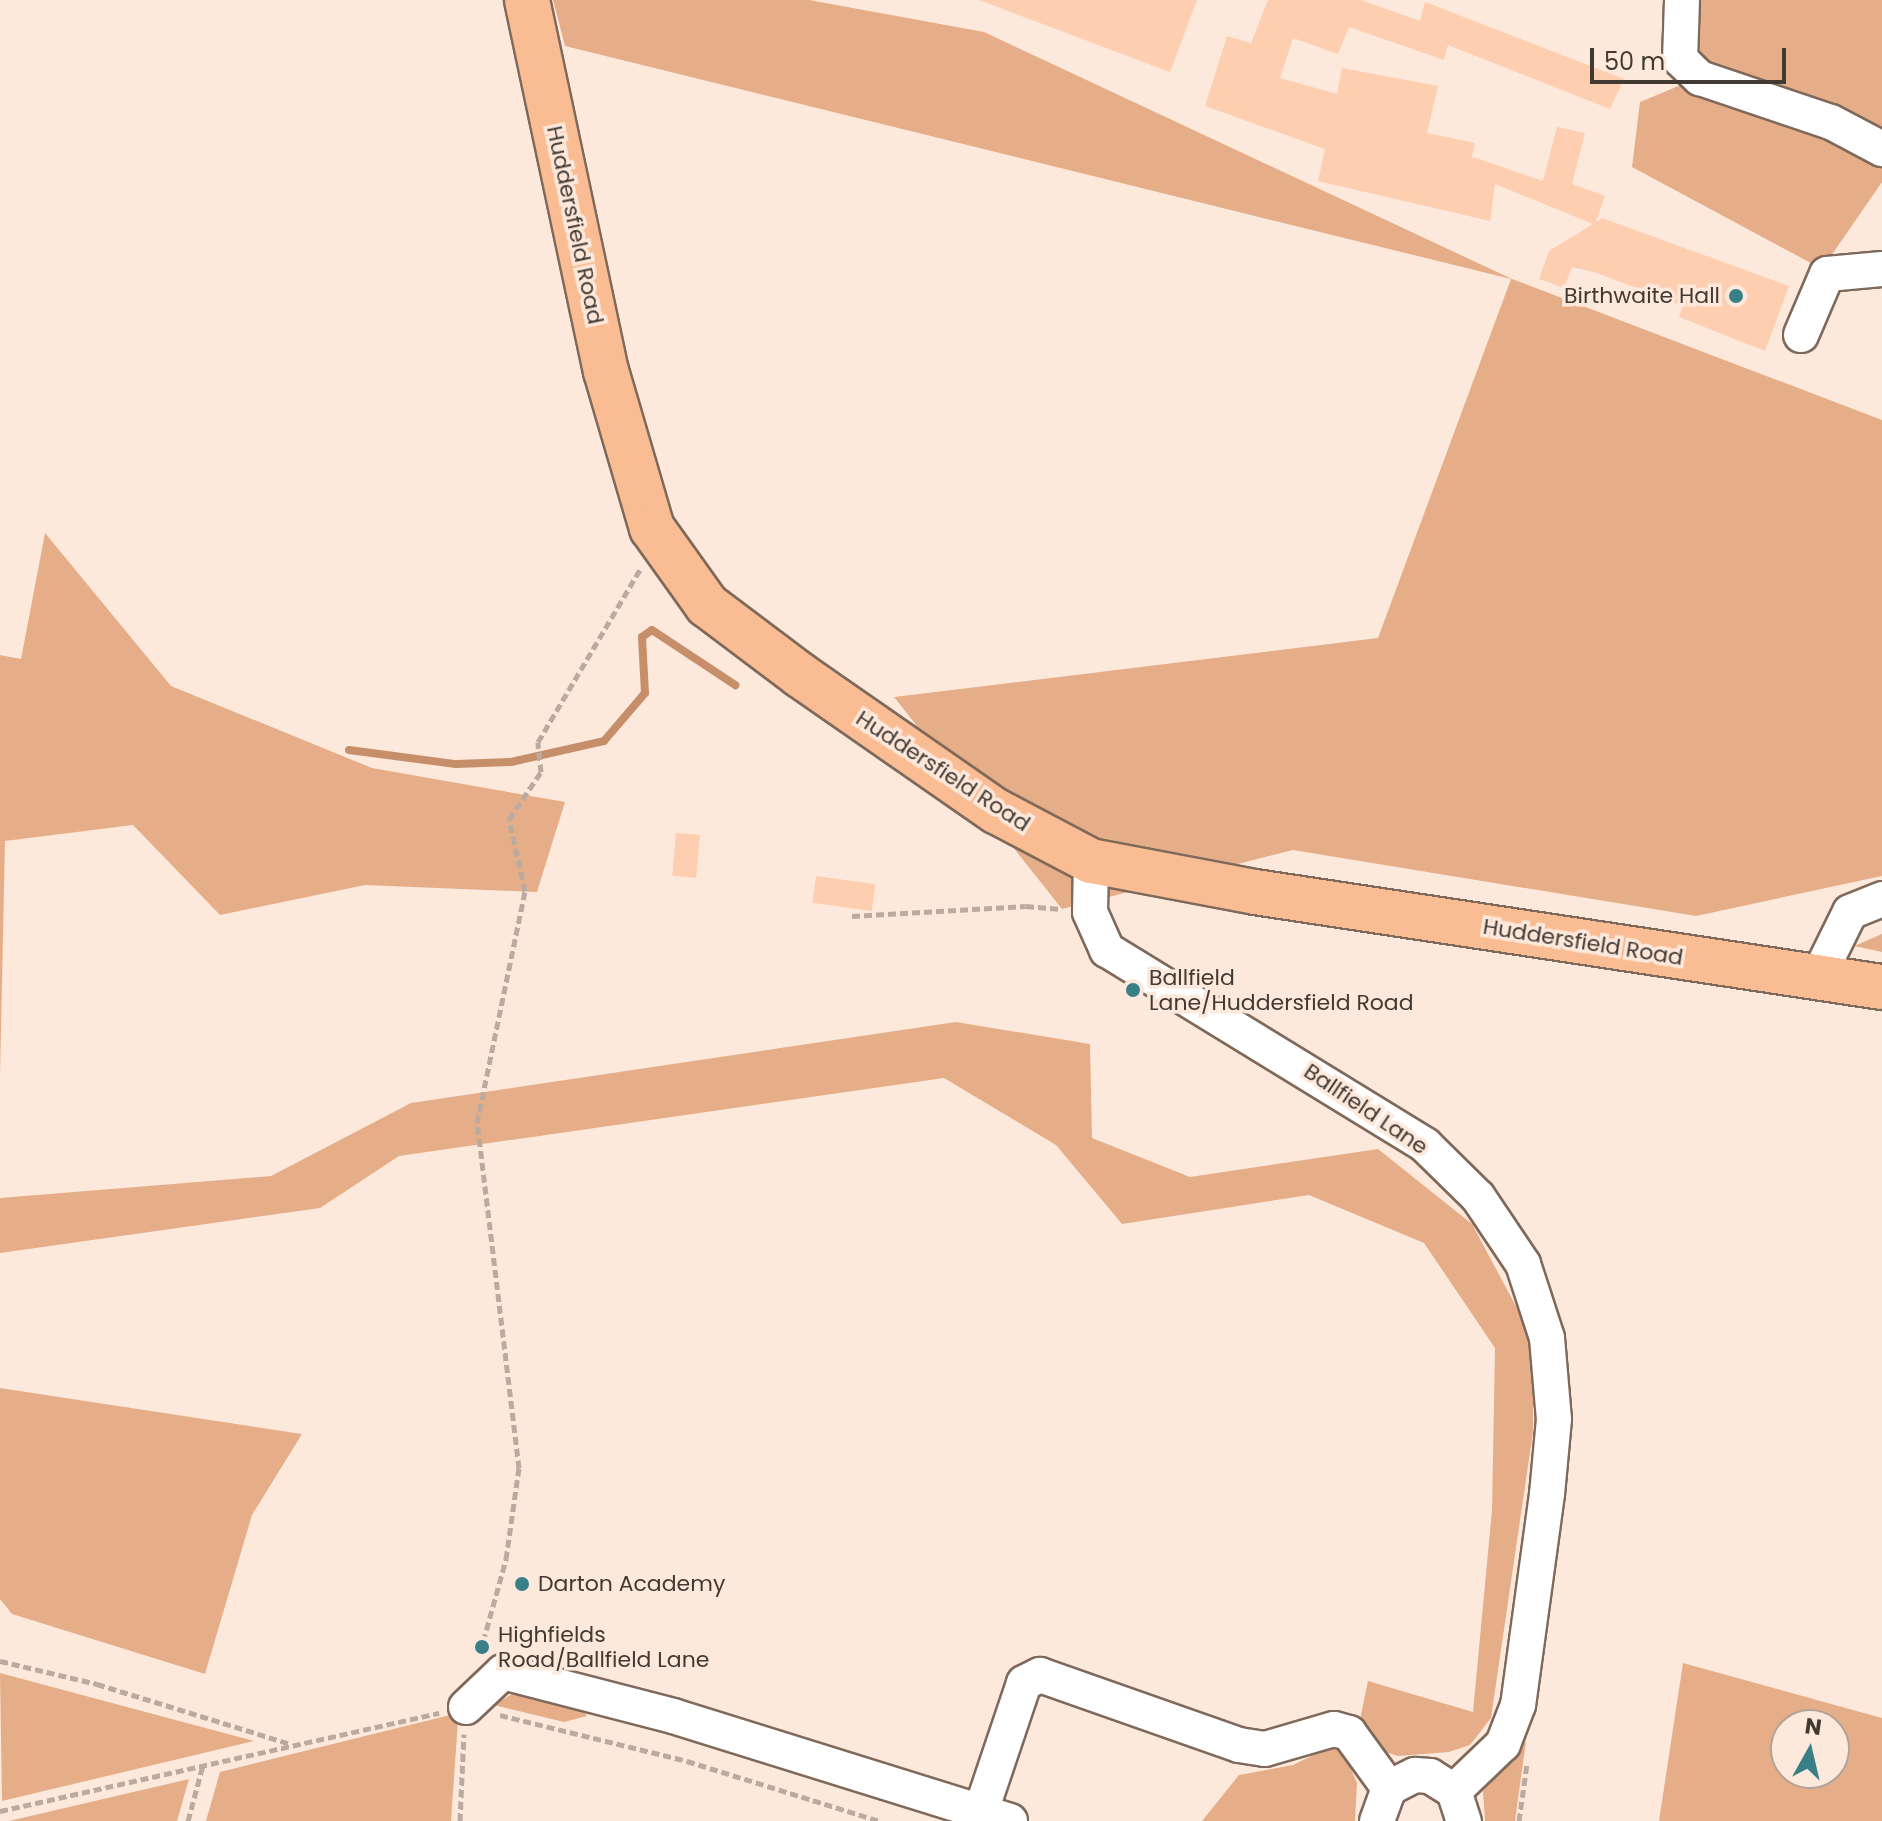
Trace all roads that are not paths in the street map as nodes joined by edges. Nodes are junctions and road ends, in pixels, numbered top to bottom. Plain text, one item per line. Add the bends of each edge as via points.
1 (527, 0) edge
2 (1682, 0) edge
3 (1882, 149) edge
4 (1882, 269) edge
5 (1801, 335) dead end
6 (1091, 861) junction
7 (1882, 899) edge
8 (1818, 977) junction
9 (1882, 987) edge
10 (466, 1707) road end
11 (1389, 1788) junction
12 (1459, 1806) edge
13 (996, 1816) edge
14 (1377, 1821) edge

1 - 6 highway, Huddersfield Road via 606,371 652,528 707,605 996,811
2 - 3 street via 1680,59 1700,78 1831,122
4 - 5 street via 1827,274
6 - 8 highway, Huddersfield Road via 1255,892
6 - 12 street, Ballfield Lane via 1090,912 1107,950 1425,1145 1478,1197 1523,1264 1547,1338 1554,1419 1547,1494 1518,1705 1503,1744
7 - 8 street via 1850,912
8 - 9 highway, Huddersfield Road
10 - 13 street via 503,1672 688,1720
11 - 12 street, Ballfield Lane via 1415,1775 1443,1781
11 - 13 street via 1349,1733 1334,1729 1265,1749 1239,1745 1040,1675 1024,1683
11 - 14 street

